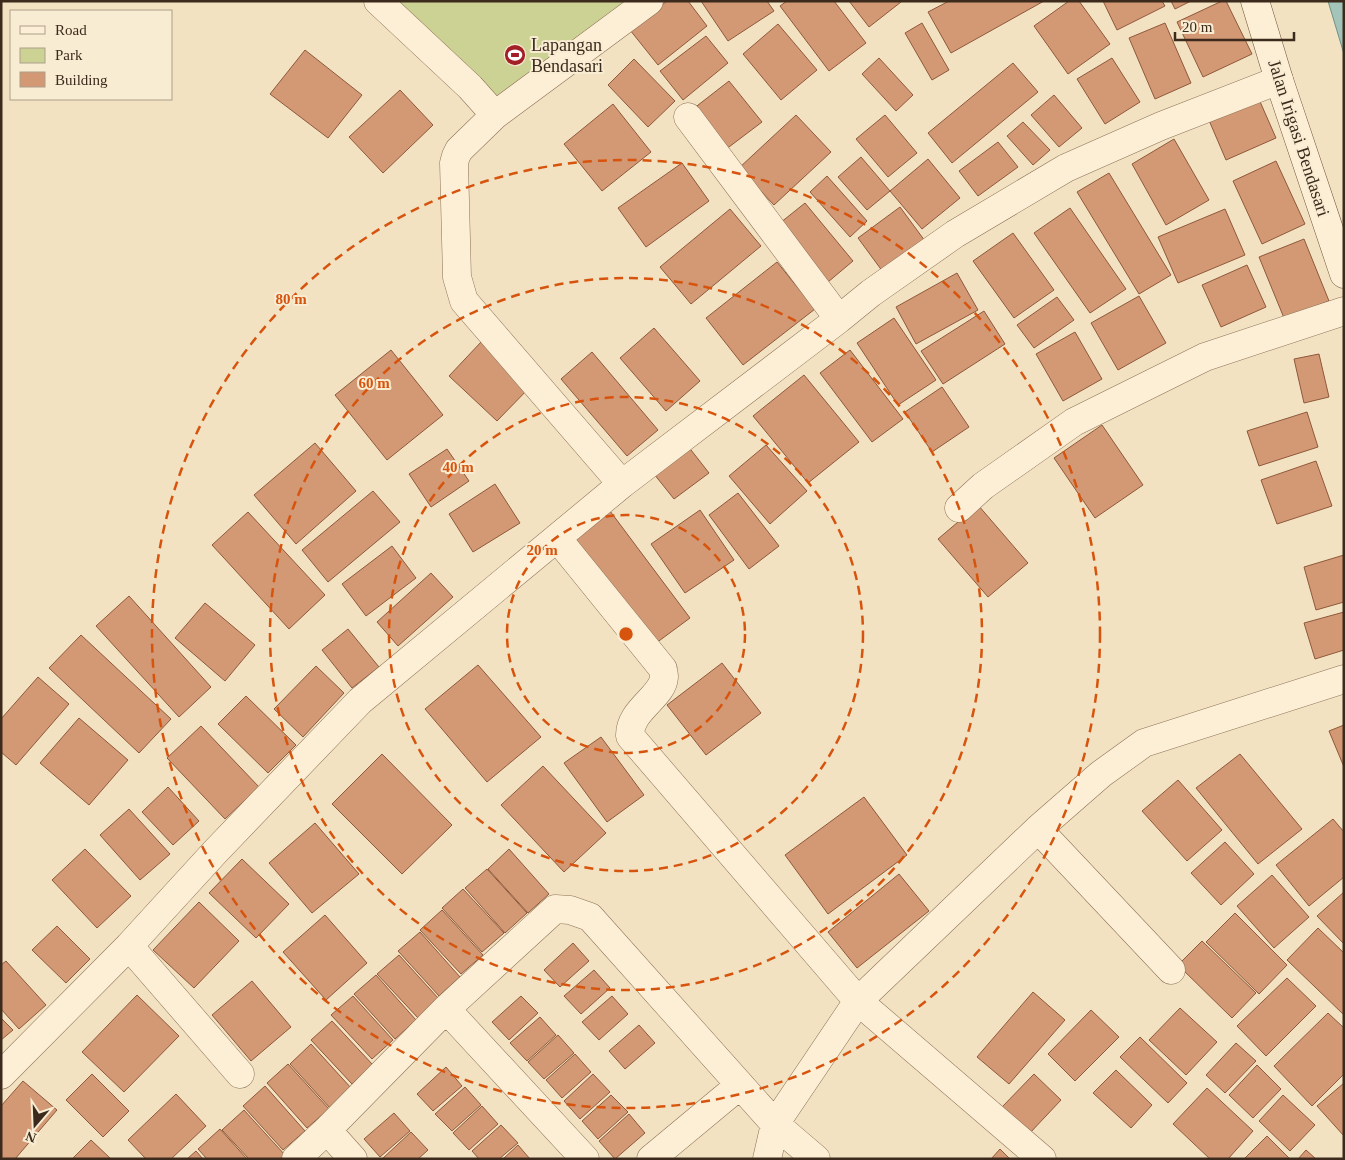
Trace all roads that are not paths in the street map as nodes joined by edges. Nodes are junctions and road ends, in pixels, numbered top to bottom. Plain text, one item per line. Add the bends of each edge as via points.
1 (378, 1) edge
2 (649, 1) edge
3 (1255, 1) edge
4 (1279, 80) junction
5 (495, 116) junction
6 (688, 117) dead end
7 (1344, 274) edge
8 (1344, 311) edge
9 (839, 319) junction
10 (622, 484) junction
11 (959, 508) dead end
12 (557, 538) junction
13 (1344, 679) edge
14 (1038, 829) junction
15 (129, 946) junction
16 (1171, 970) dead end
17 (858, 1001) junction
18 (446, 1009) junction
19 (240, 1074) dead end
20 (1, 1075) edge
21 (740, 1085) junction
22 (774, 1124) junction
23 (327, 1130) junction
24 (296, 1159) edge
25 (353, 1159) edge
26 (585, 1159) edge
27 (651, 1159) edge
28 (767, 1159) edge
29 (816, 1159) edge
30 (1042, 1159) edge

1 - 5 street via 470,87
2 - 5 street
3 - 4 street, Jalan Irigasi Bendasari
4 - 7 street, Jalan Irigasi Bendasari
4 - 9 street via 1161,126 1066,168 955,234
5 - 10 street via 459,150 454,162 457,277 464,301
6 - 9 street
8 - 11 street via 1205,357 1074,422 983,486
9 - 10 street
10 - 12 street
12 - 15 street via 360,701
12 - 17 street via 663,668 662,686 632,721 630,736
13 - 14 street via 1144,744 1101,774
14 - 16 street
14 - 17 street
15 - 19 street
15 - 20 street
17 - 22 street
17 - 30 street
18 - 21 street via 555,910 570,910 590,917
18 - 23 street
18 - 26 street
21 - 22 street
21 - 27 street
22 - 28 street
22 - 29 street
23 - 24 street
23 - 25 street

